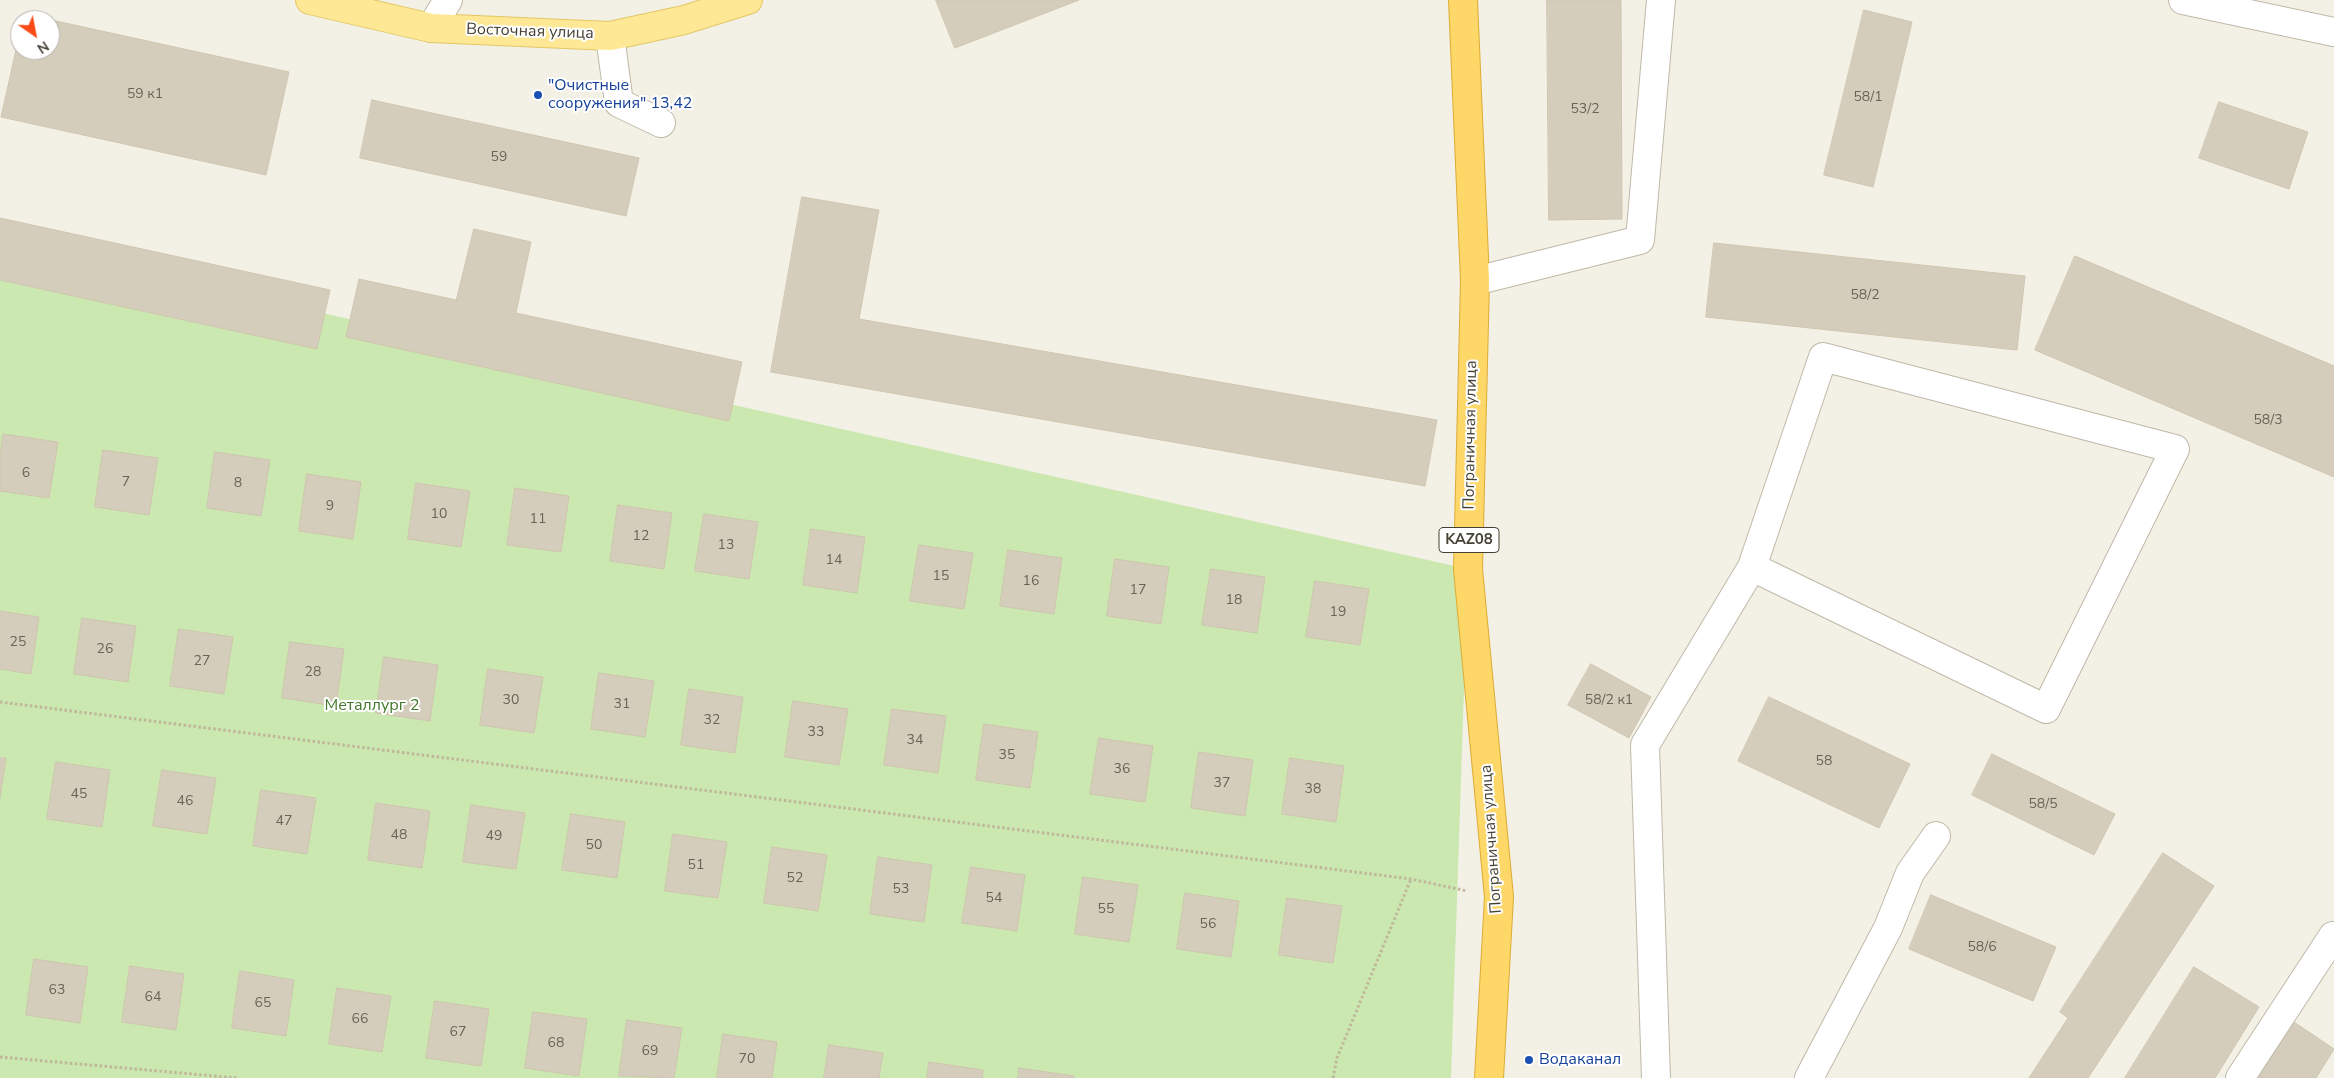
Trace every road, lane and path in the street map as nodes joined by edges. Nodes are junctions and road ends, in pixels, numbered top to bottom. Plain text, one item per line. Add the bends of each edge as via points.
1 (310, 0) edge
2 (448, 0) edge
3 (748, 0) edge
4 (1463, 0) edge
5 (1660, 0) edge
6 (2183, 0) edge
7 (431, 28) junction
8 (2334, 32) edge
9 (610, 36) junction
10 (661, 123) dead end
11 (1475, 281) junction
12 (1752, 567) junction
13 (0, 702) edge
14 (1936, 836) dead end
15 (1411, 879) junction
16 (1499, 898) junction
17 (2332, 936) dead end
18 (0, 1057) edge
19 (237, 1078) edge
20 (1333, 1078) edge
21 (1489, 1078) edge
22 (1656, 1078) edge
23 (1809, 1078) edge
24 (2240, 1078) edge

1 - 7 main road, Восточная улица
2 - 7 lane
3 - 9 main road, Восточная улица via 684,20
4 - 11 highway, Пограничная улица / KAZ08
5 - 11 lane via 1640,240
6 - 8 lane
7 - 9 main road, Восточная улица
9 - 10 lane via 619,103
11 - 16 highway, Пограничная улица / KAZ08 via 1468,569
12 - 12 lane via 2046,709 2175,449 1823,357
12 - 22 lane via 1645,745
13 - 15 path
14 - 23 lane via 1910,873 1888,928
15 - 16 path
15 - 20 path via 1337,1058
16 - 21 highway, Пограничная улица / KAZ08
17 - 24 lane
18 - 19 path

